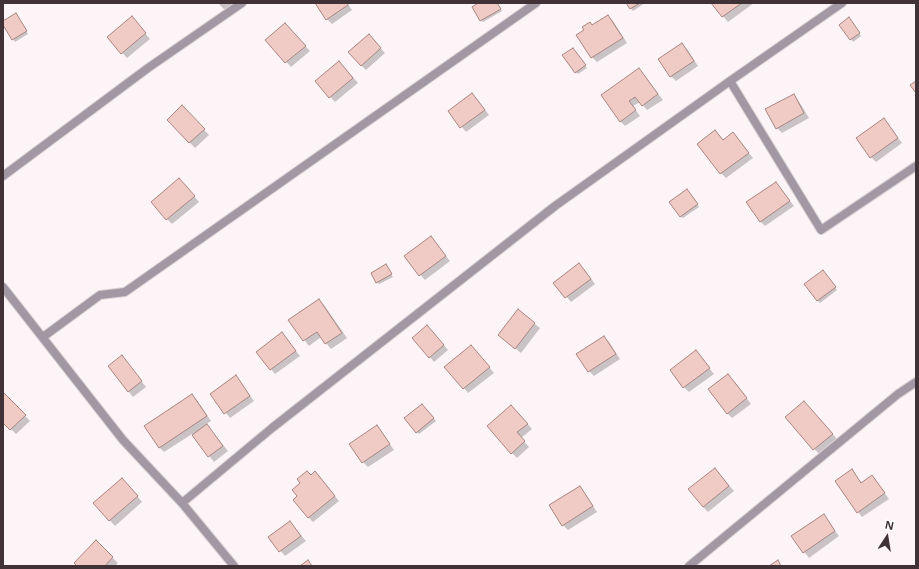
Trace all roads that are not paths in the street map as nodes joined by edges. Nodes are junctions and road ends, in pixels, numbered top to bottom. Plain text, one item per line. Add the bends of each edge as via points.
1 (242, 3) edge
2 (536, 3) edge
3 (842, 3) edge
4 (730, 81) junction
5 (916, 166) edge
6 (3, 176) edge
7 (3, 287) edge
8 (43, 337) junction
9 (916, 382) edge
10 (182, 503) junction
11 (234, 566) edge
12 (689, 566) edge

1 - 6 street via 148,68
2 - 8 street via 125,292 100,295
3 - 4 street
4 - 5 street via 821,230
4 - 10 street via 555,206 272,428
7 - 8 street
8 - 10 street via 123,440
9 - 12 street via 898,394
10 - 11 street

